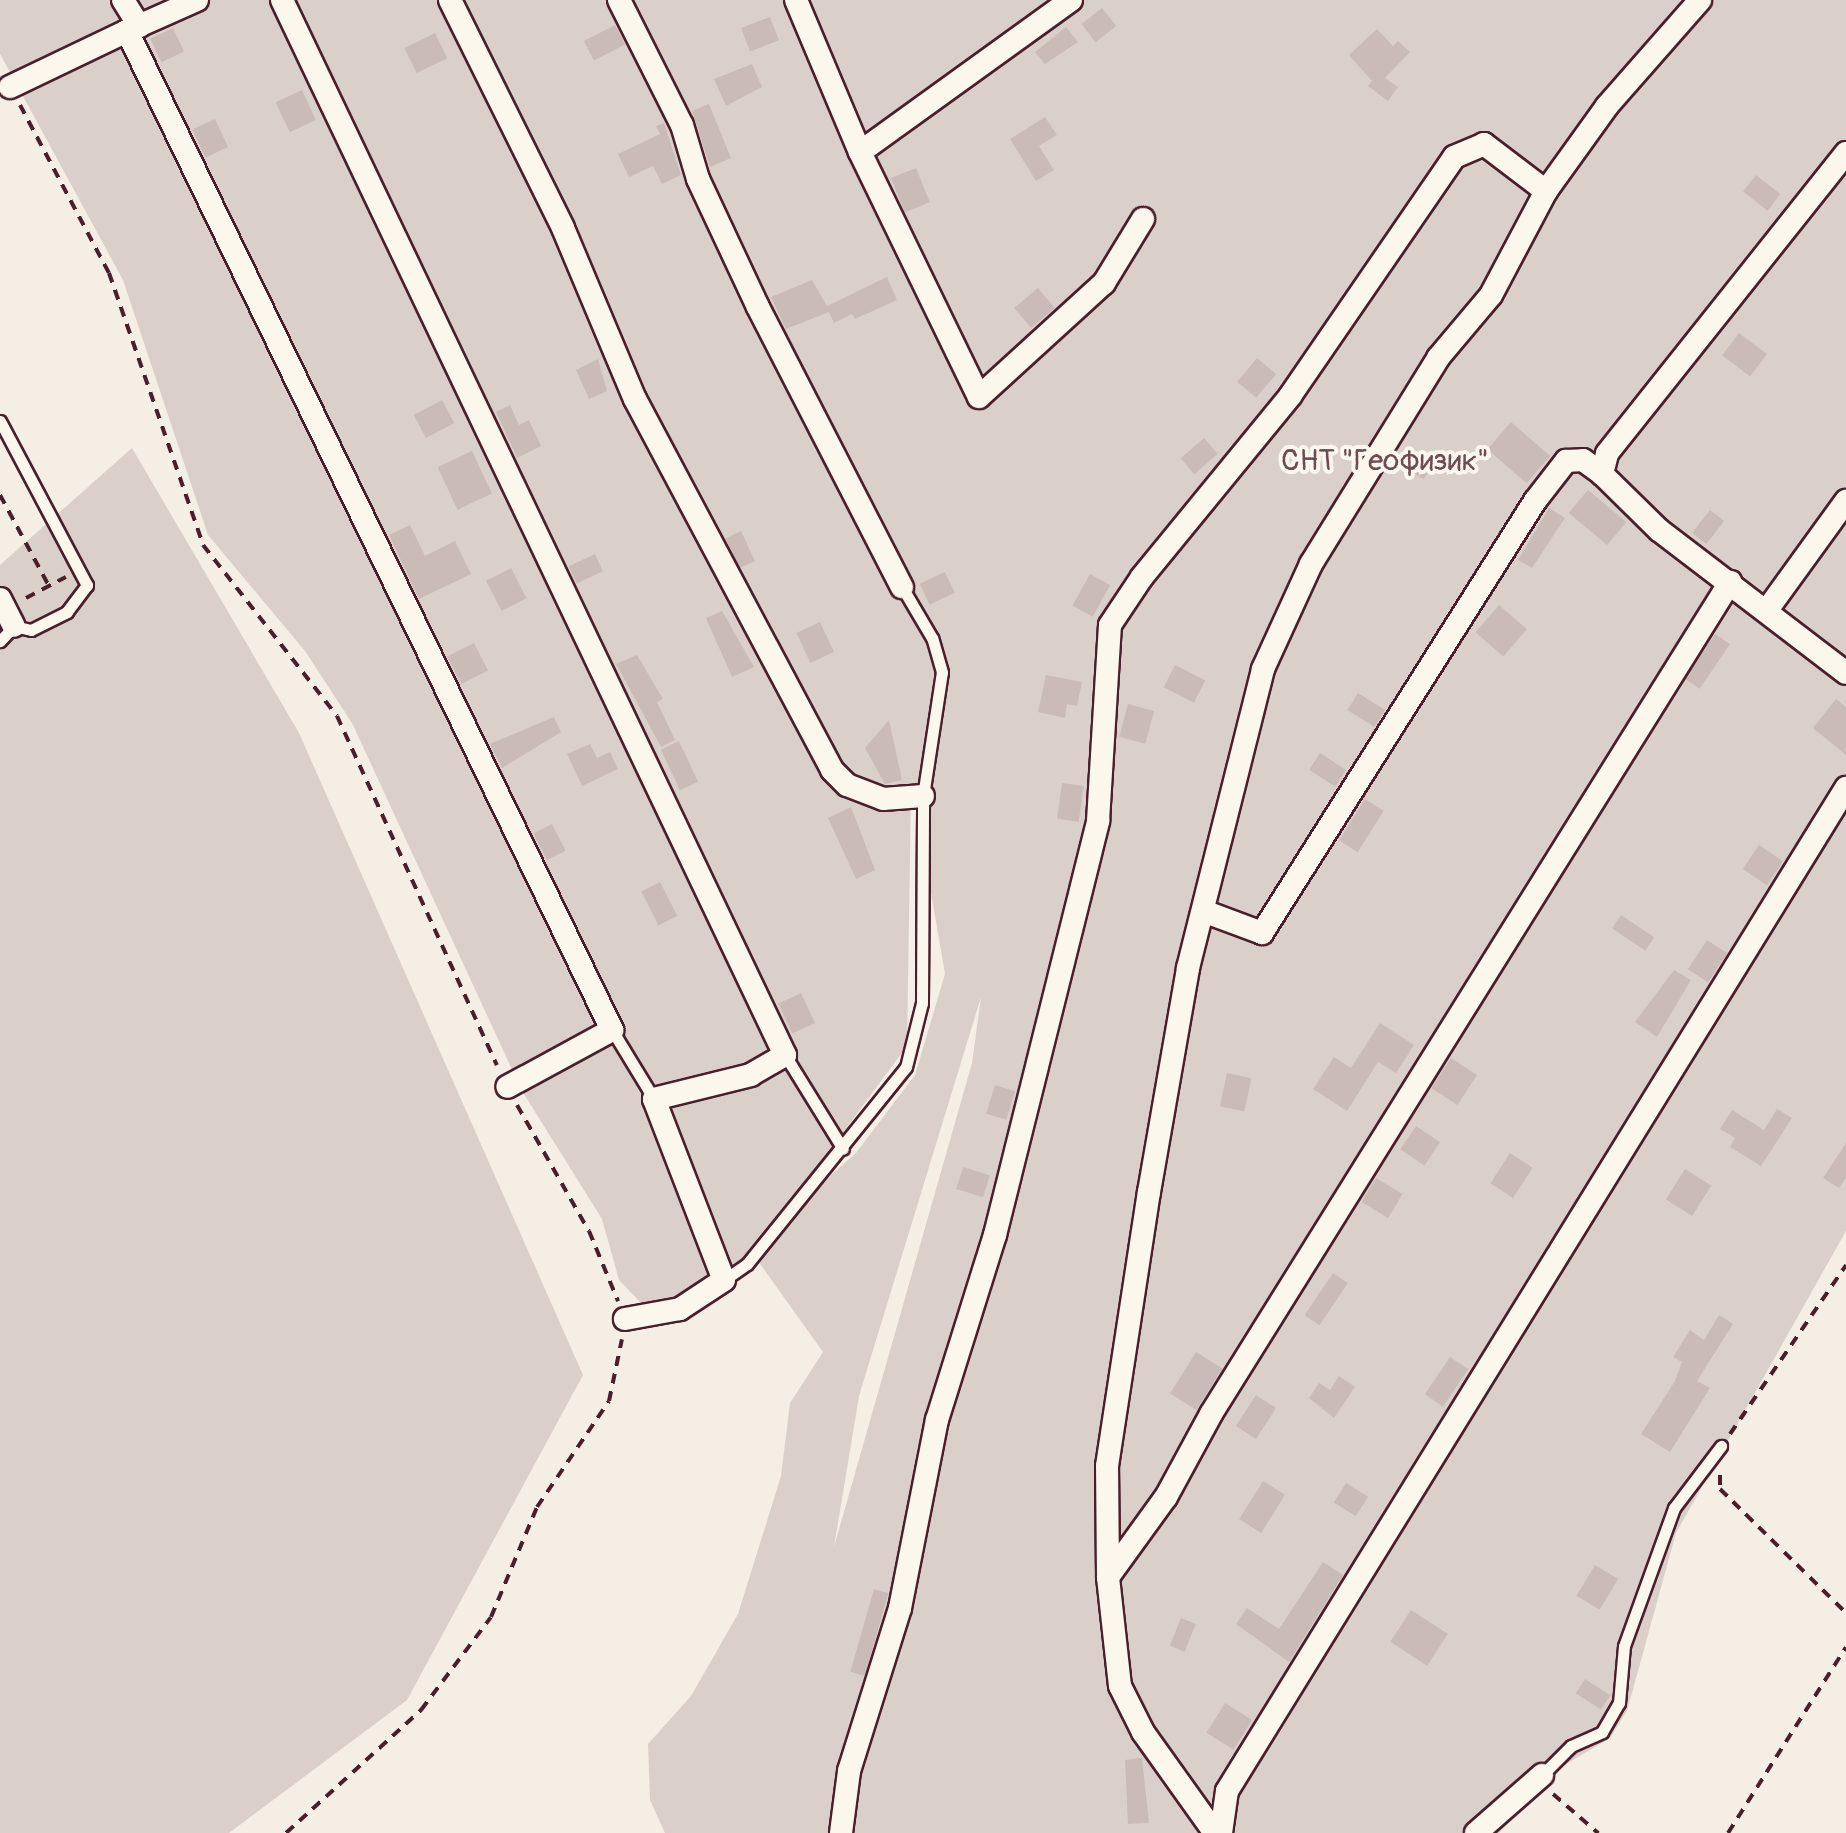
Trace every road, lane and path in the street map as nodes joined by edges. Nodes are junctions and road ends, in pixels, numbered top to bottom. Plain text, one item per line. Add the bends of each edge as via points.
1 (123, 0) edge
2 (197, 0) edge
3 (282, 0) edge
4 (450, 0) edge
5 (619, 0) edge
6 (796, 0) edge
7 (1071, 0) edge
8 (1700, 0) edge
9 (133, 29) junction
10 (10, 88) joint
11 (860, 152) junction
12 (1844, 161) edge
13 (1546, 191) junction
14 (1143, 219) dead end
15 (0, 422) edge
16 (1602, 474) junction
17 (0, 494) edge
18 (1846, 501) edge
19 (79, 570) junction
20 (1730, 582) junction
21 (48, 586) junction
22 (902, 586) joint
23 (1767, 610) junction
24 (5, 619) edge
25 (1846, 673) edge
26 (1846, 788) edge
27 (923, 796) junction
28 (1203, 911) junction
29 (612, 1030) junction
30 (785, 1055) junction
31 (507, 1087) junction
32 (654, 1099) junction
33 (843, 1149) junction
34 (1846, 1265) edge
35 (724, 1280) junction
36 (625, 1319) junction
37 (1721, 1446) junction
38 (1108, 1577) junction
39 (1846, 1612) edge
40 (1846, 1647) edge
41 (1542, 1774) junction
42 (286, 1833) edge
43 (841, 1833) edge
44 (1218, 1833) edge
45 (1476, 1833) edge
46 (1598, 1833) edge
47 (1728, 1833) edge

1 - 9 street
2 - 9 street
3 - 30 street
4 - 27 street via 563,228 635,399 832,770 847,785 883,799
5 - 22 street via 682,125 698,179 758,307
6 - 11 street
7 - 11 street
8 - 13 street via 1607,106
9 - 10 street
9 - 29 street
10 - 31 path via 108,273 203,546 337,716
11 - 14 street via 978,397 1104,283
12 - 16 street via 1607,454
13 - 28 street via 1491,294 1438,358 1311,564 1264,669
13 - 43 street via 1484,144 1454,158 1290,396 1110,625 1098,821 995,1235 937,1420 900,1608 849,1771
15 - 19 lane
16 - 20 street via 1660,530
16 - 28 street via 1583,460 1566,461 1536,501 1262,934
17 - 21 path
18 - 23 street
19 - 21 path
19 - 24 lane via 87,585 67,612 31,630
20 - 23 street
20 - 38 street via 1166,1497
21 - 24 path
22 - 27 lane via 932,638 942,672
23 - 25 street
26 - 44 street via 1228,1790
27 - 33 lane via 922,1003 906,1067
28 - 38 street via 1162,1117 1107,1466
29 - 31 street
29 - 32 lane
30 - 32 street via 751,1075
30 - 33 lane
31 - 36 path via 589,1230
32 - 35 street
33 - 35 lane via 747,1264
34 - 37 path
35 - 36 street via 680,1309
36 - 42 path via 610,1400 538,1507 492,1617 420,1710
37 - 39 path via 1720,1490
37 - 41 lane via 1674,1508 1624,1646 1619,1703 1602,1732 1571,1746
38 - 44 street via 1120,1686 1144,1732
40 - 47 path
41 - 45 street
41 - 46 path via 1555,1798

